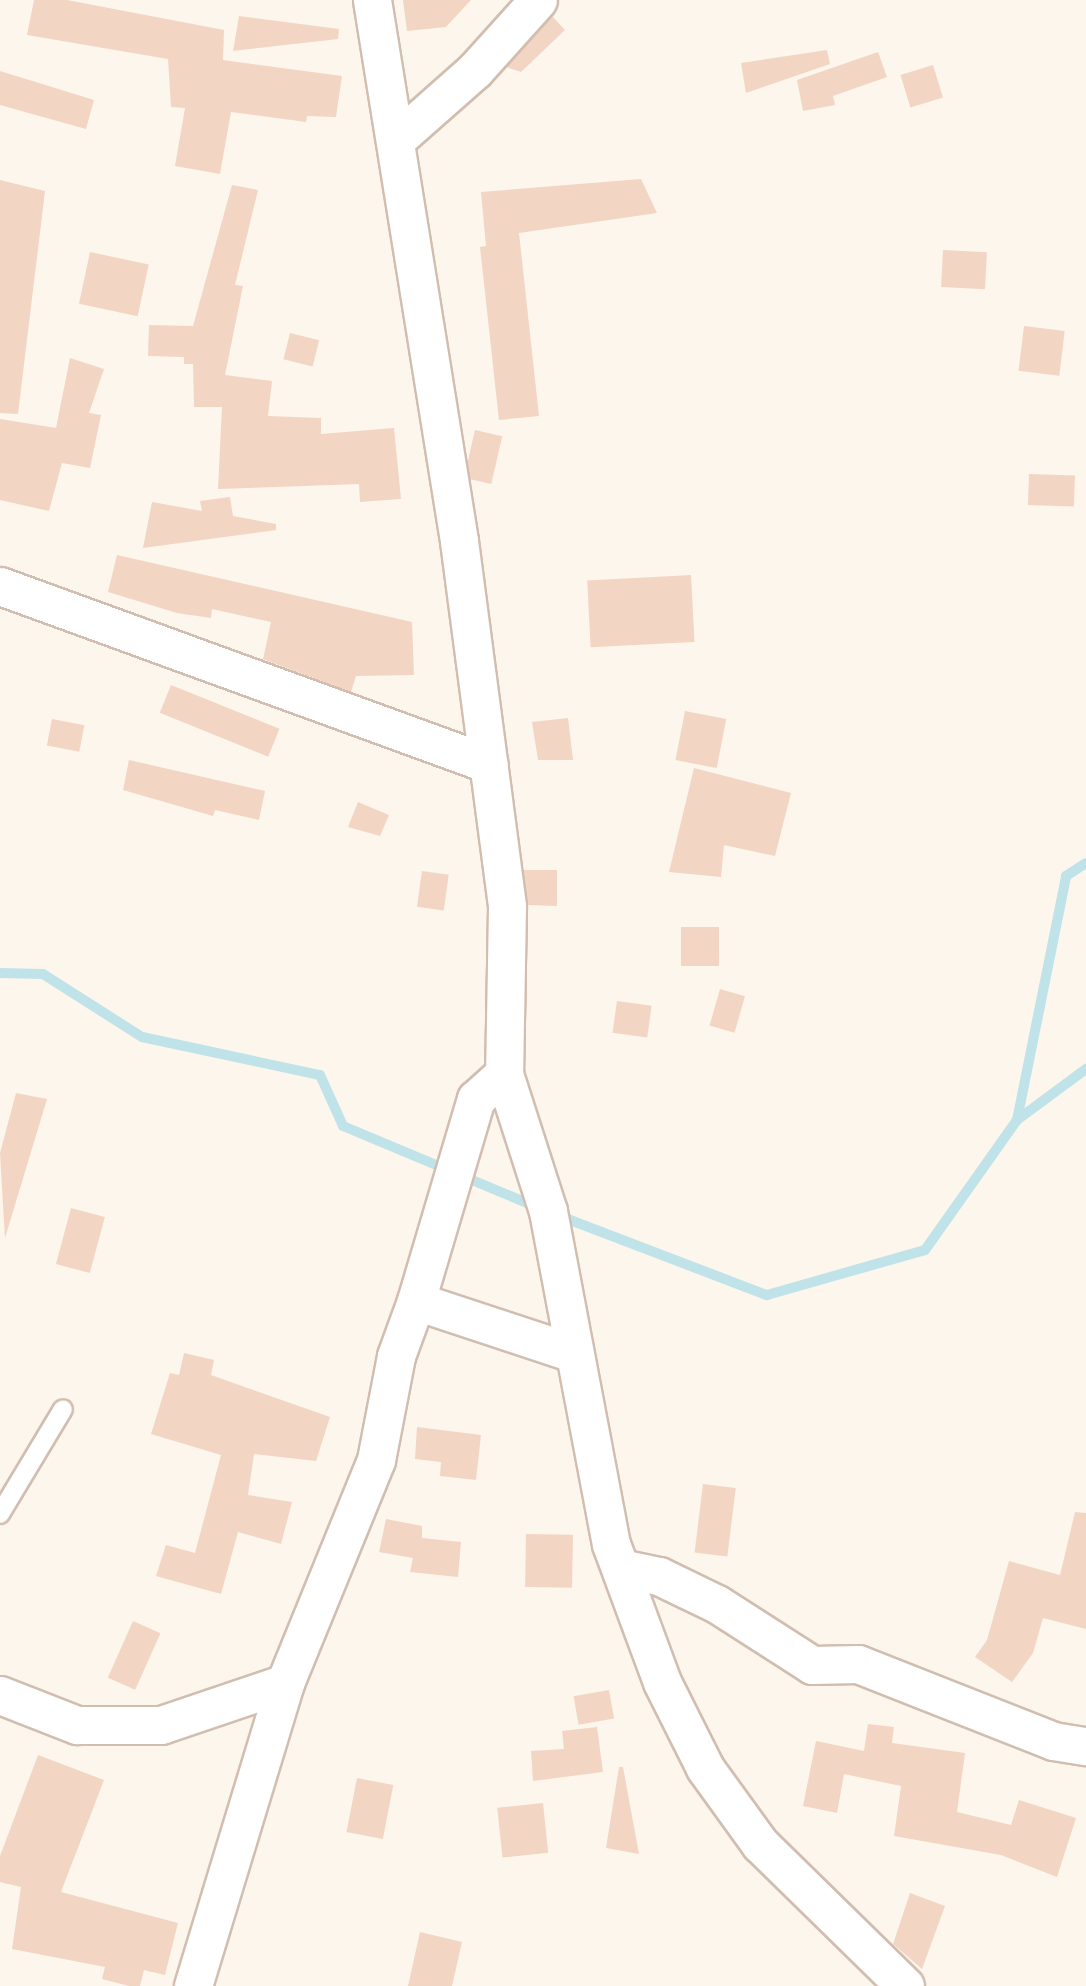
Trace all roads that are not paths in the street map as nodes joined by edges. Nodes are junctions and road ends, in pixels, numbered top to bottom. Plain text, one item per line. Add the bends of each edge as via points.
1 (372, 0) edge
2 (538, 0) edge
3 (397, 139) junction
4 (0, 586) edge
5 (489, 764) junction
6 (504, 1074) junction
7 (416, 1301) junction
8 (570, 1352) junction
9 (63, 1409) dead end
10 (0, 1514) edge
11 (621, 1569) junction
12 (285, 1683) junction
13 (0, 1695) edge
14 (1086, 1746) edge
15 (193, 1986) edge
16 (905, 1986) edge

1 - 3 street
2 - 3 street via 475,71
3 - 5 street
4 - 5 street
5 - 6 street via 507,907
6 - 7 street via 476,1099
6 - 8 street via 548,1212
7 - 8 street
7 - 12 street via 396,1356 376,1460
8 - 11 street
9 - 10 lane
11 - 14 street via 659,1576 717,1604 812,1665 858,1664 1053,1741
11 - 16 street via 662,1682 705,1768 760,1844
12 - 13 street via 161,1725 77,1725
12 - 15 street

